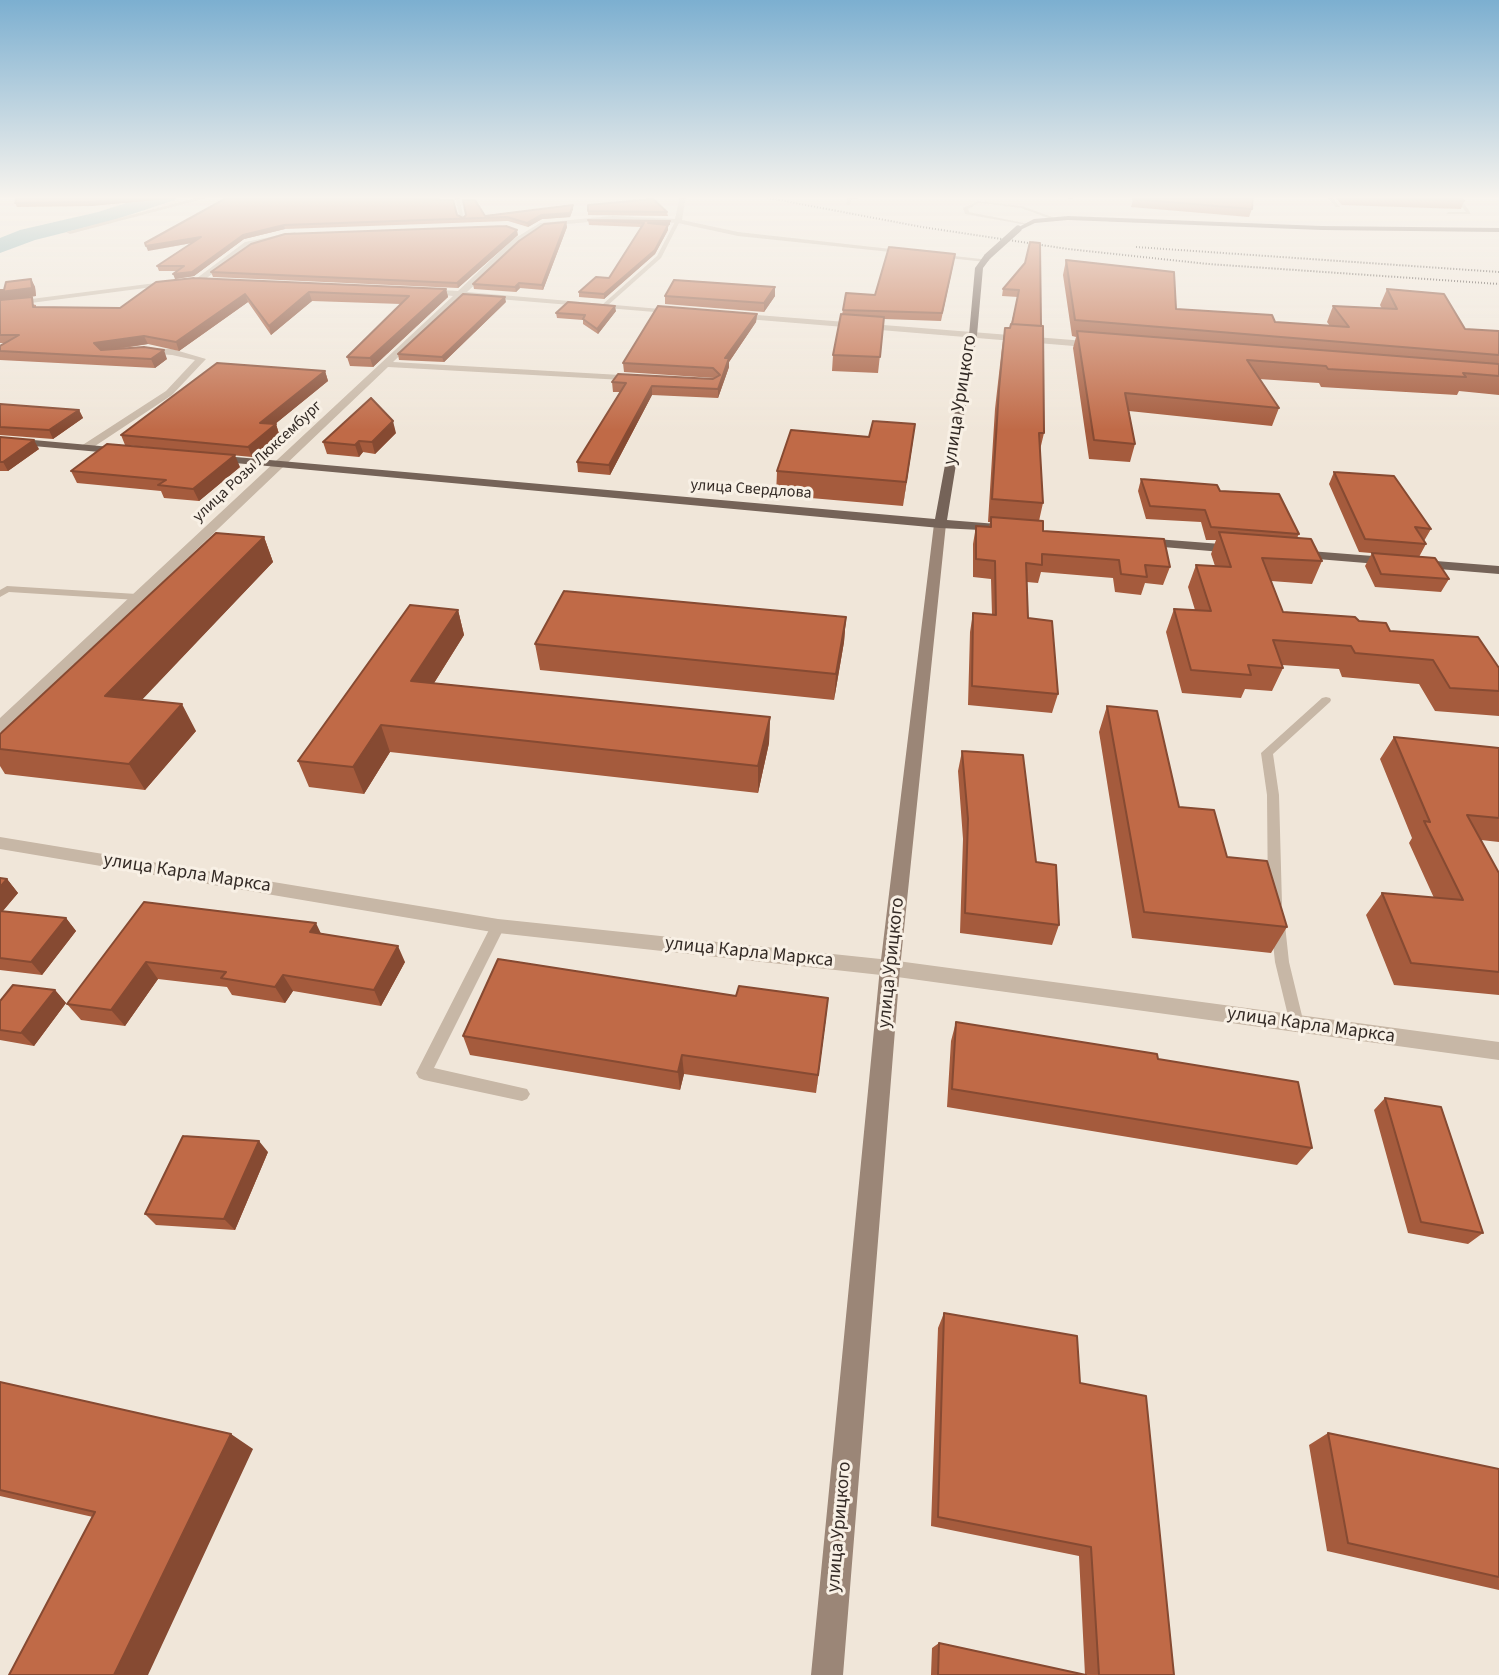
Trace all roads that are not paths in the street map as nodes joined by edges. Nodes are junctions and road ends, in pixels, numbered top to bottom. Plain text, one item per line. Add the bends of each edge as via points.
1 (206, 274) edge
2 (481, 274) edge
3 (640, 274) edge
4 (978, 274) edge
5 (197, 281) junction
6 (217, 281) edge
7 (406, 289) edge
8 (461, 294) junction
9 (0, 304) edge
10 (605, 305) junction
11 (695, 312) edge
12 (721, 314) edge
13 (973, 335) junction
14 (1112, 346) edge
15 (129, 350) edge
16 (387, 365) junction
17 (645, 379) edge
18 (0, 440) edge
19 (85, 447) junction
20 (140, 452) edge
21 (195, 457) edge
22 (279, 464) junction
23 (940, 524) junction
24 (1016, 530) edge
25 (1135, 541) edge
26 (1253, 550) edge
27 (1280, 552) edge
28 (1499, 570) edge
29 (2, 591) edge
30 (137, 597) junction
31 (1326, 700) dead end
32 (0, 727) edge
33 (0, 843) edge
34 (498, 926) junction
35 (890, 968) junction
36 (1297, 1024) junction
37 (1499, 1051) edge
38 (522, 1094) dead end
39 (827, 1675) edge

1 - 5 street
2 - 8 street, улица Розы Люксембург
3 - 10 lane
4 - 13 main road, улица Урицкого
5 - 6 street
5 - 9 street
7 - 8 street
8 - 10 street
8 - 16 street, улица Розы Люксембург
10 - 11 street
12 - 13 street
13 - 14 street
13 - 23 main road, улица Урицкого
15 - 19 street via 201,359 169,393
16 - 17 street
16 - 22 street, улица Розы Люксембург
18 - 19 main road
19 - 20 main road
21 - 22 main road, улица Свердлова
22 - 23 main road, улица Свердлова
22 - 30 street, улица Розы Люксембург
23 - 24 main road, улица Свердлова
23 - 35 main road, улица Урицкого
25 - 26 main road
27 - 28 main road
29 - 30 lane
30 - 32 street, улица Розы Люксембург
31 - 36 lane via 1267,752 1273,795 1275,905
33 - 34 street, улица Карла Маркса
34 - 35 street, улица Карла Маркса
34 - 38 lane via 424,1073
35 - 36 street, улица Карла Маркса
35 - 39 main road, улица Урицкого
36 - 37 street, улица Карла Маркса

